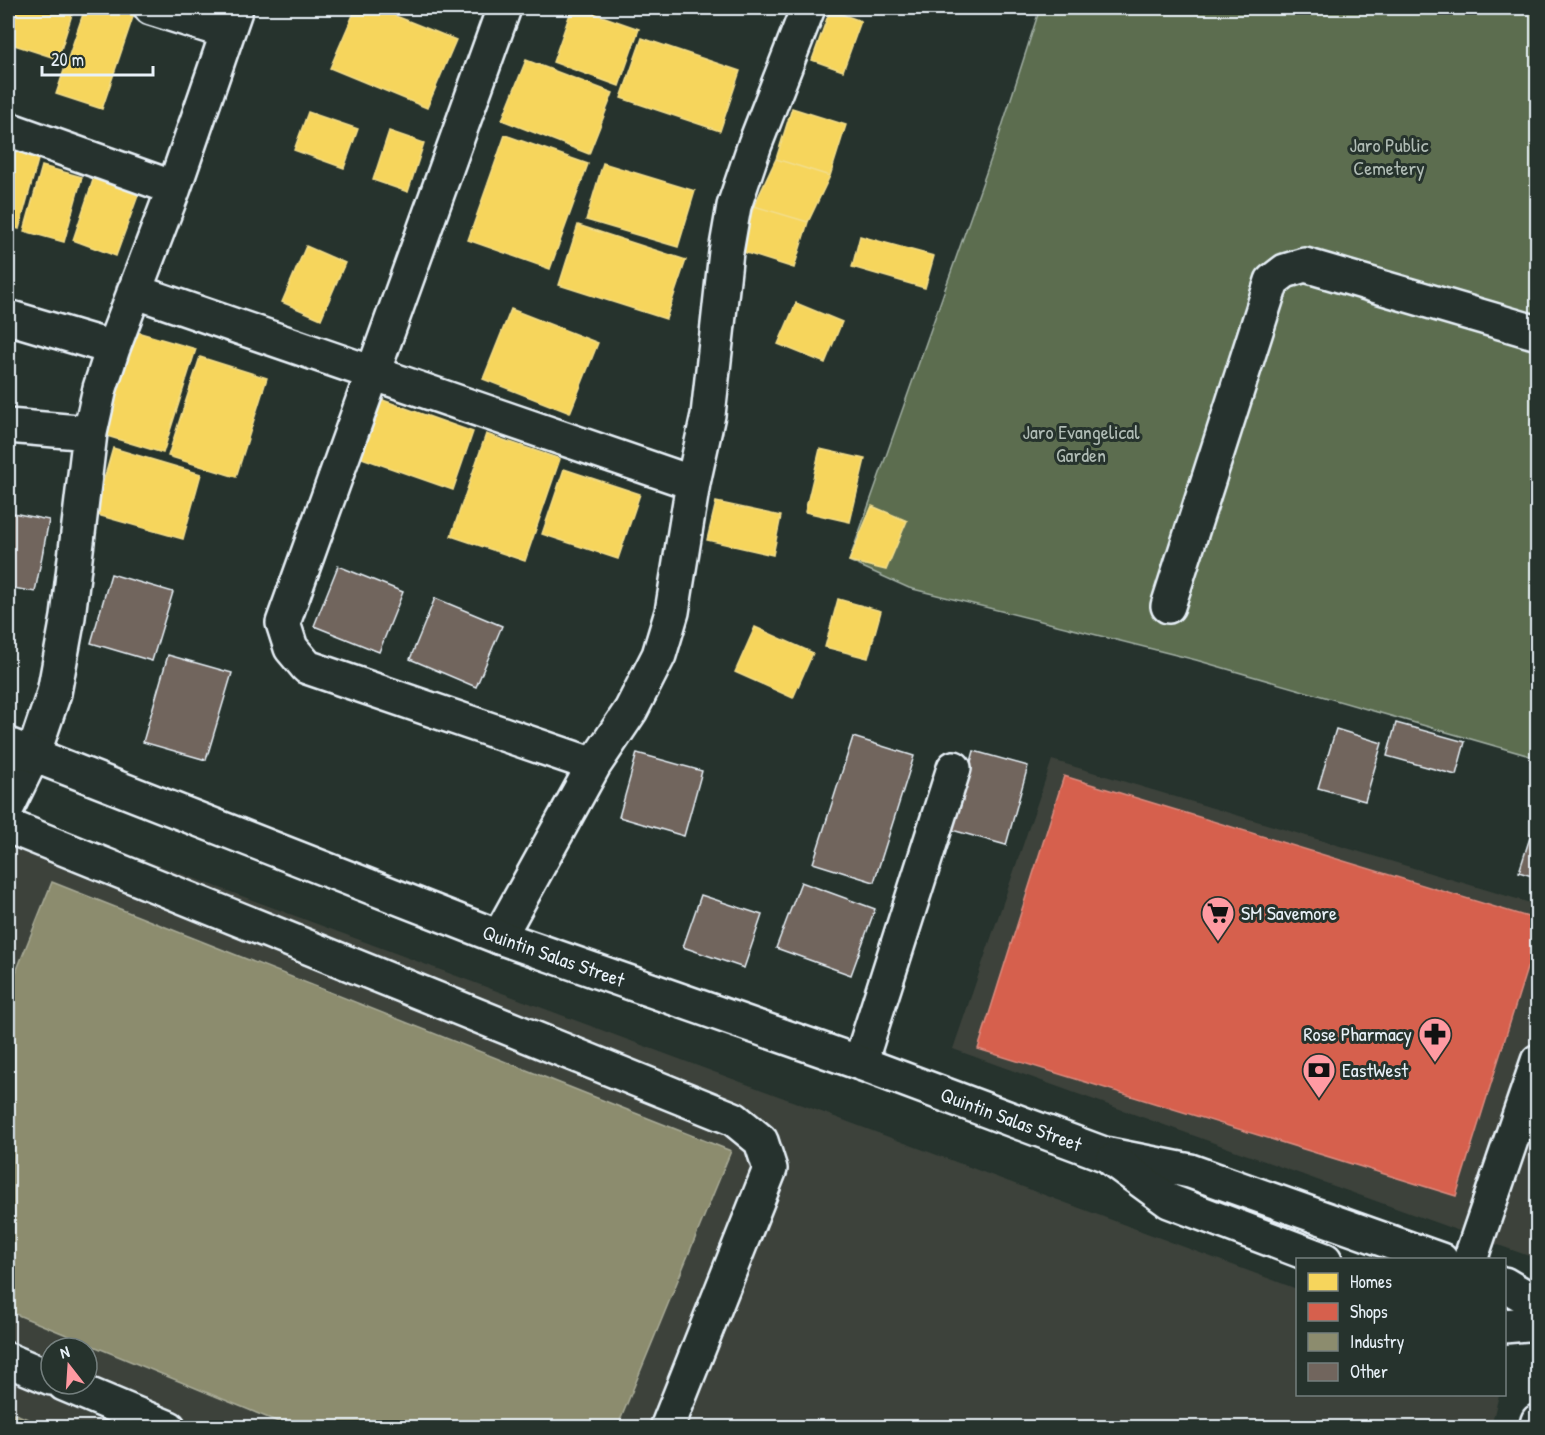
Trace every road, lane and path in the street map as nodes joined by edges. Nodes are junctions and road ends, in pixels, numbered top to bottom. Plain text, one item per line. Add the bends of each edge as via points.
1 (151, 8) edge
2 (504, 8) edge
3 (808, 8) edge
4 (232, 20) edge
5 (8, 129) edge
6 (174, 188) junction
7 (134, 291) junction
8 (8, 317) edge
9 (1538, 333) edge
10 (112, 348) junction
11 (372, 373) junction
12 (8, 426) edge
13 (90, 432) junction
14 (693, 483) junction
15 (1168, 606) dead end
16 (20, 750) edge
17 (594, 765) junction
18 (954, 768) dead end
19 (8, 806) edge
20 (8, 826) edge
21 (499, 937) junction
22 (1538, 1061) edge
23 (860, 1063) junction
24 (1104, 1154) junction
25 (1320, 1258) edge
26 (1435, 1258) edge
27 (1471, 1258) edge
28 (1506, 1285) edge
29 (1538, 1304) edge
30 (1538, 1323) edge
31 (1506, 1326) edge
32 (8, 1360) edge
33 (39, 1373) edge
34 (93, 1396) edge
35 (1538, 1421) edge
36 (169, 1428) edge
37 (667, 1428) edge
38 (1536, 1428) edge

1 - 4 street
2 - 11 street
3 - 14 street via 734,206 708,415
4 - 6 street
5 - 6 street
6 - 7 street
7 - 10 street
7 - 11 street
8 - 10 street
9 - 15 street via 1305,265 1285,271 1272,281
10 - 13 street
11 - 14 street
11 - 17 street via 283,623 291,648 308,668
12 - 13 street
13 - 16 street via 68,617 54,693
14 - 17 street via 672,612 659,655 631,710
16 - 19 street
16 - 21 street, Quintin Salas Street
17 - 21 street
18 - 23 street
20 - 37 street via 734,1119 761,1141 770,1169
21 - 23 street, Quintin Salas Street
22 - 27 street
23 - 24 street, Quintin Salas Street
24 - 25 street, Quintin Salas Street via 1169,1201
24 - 26 street, Quintin Salas Street via 1191,1171
28 - 29 street
30 - 31 street
32 - 33 street
34 - 36 street
35 - 38 street

